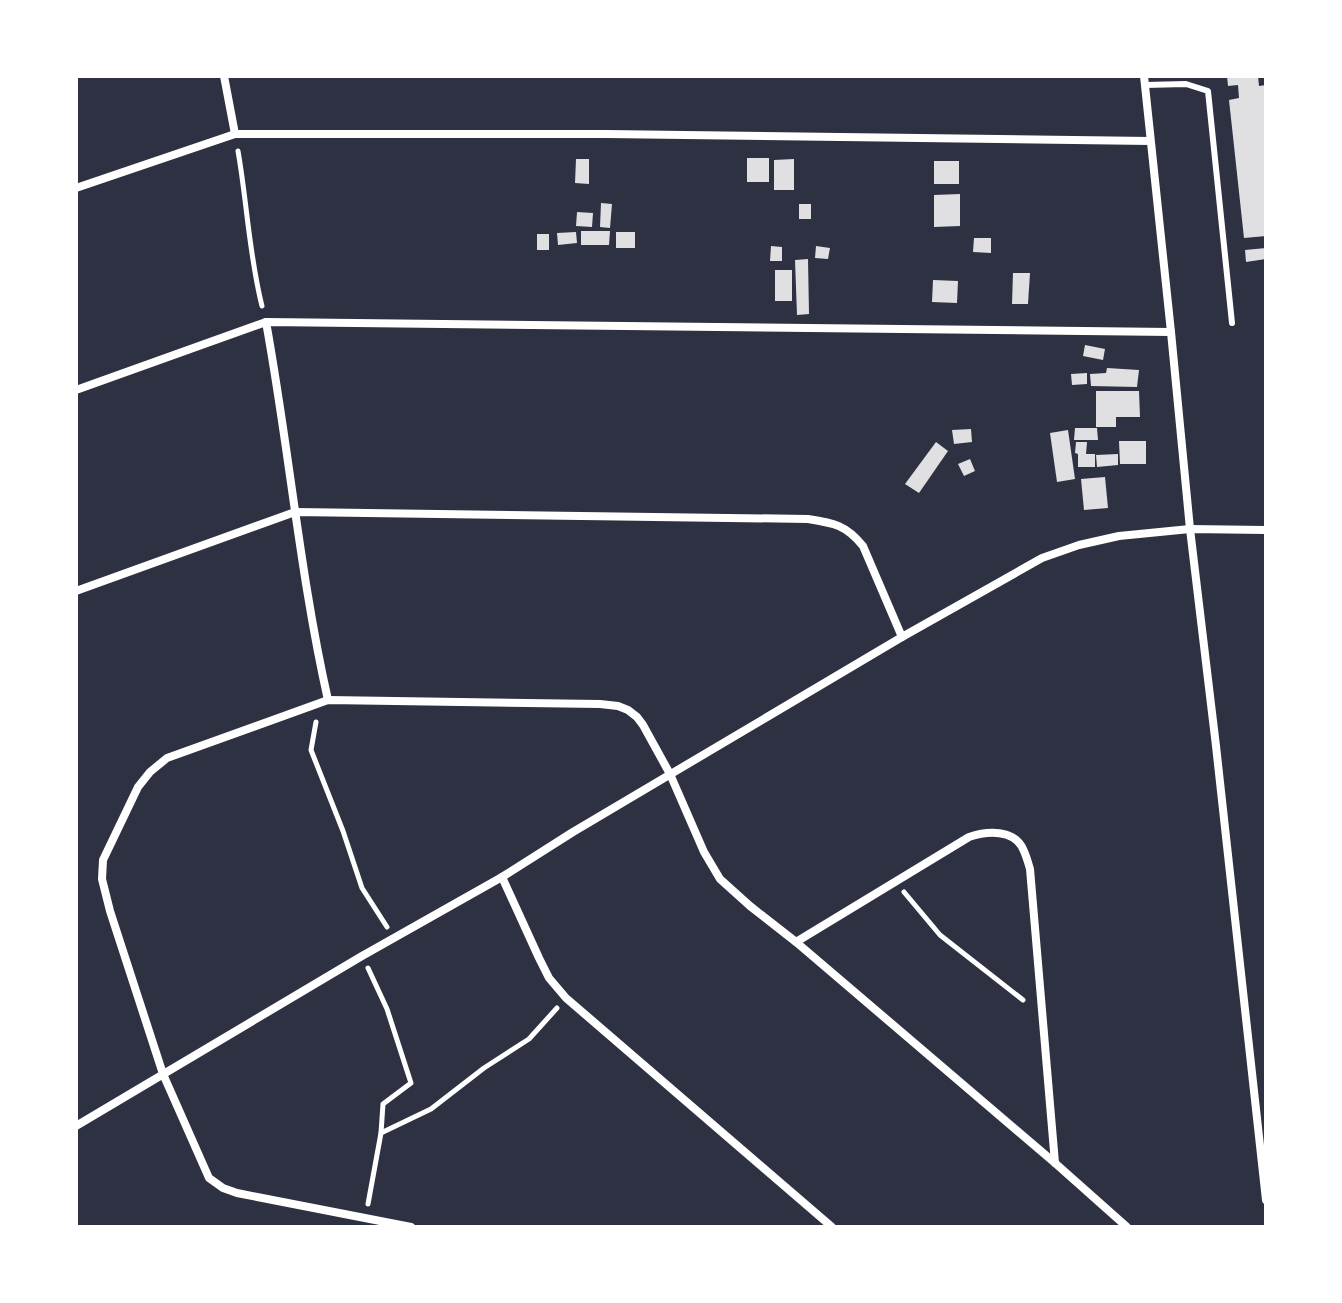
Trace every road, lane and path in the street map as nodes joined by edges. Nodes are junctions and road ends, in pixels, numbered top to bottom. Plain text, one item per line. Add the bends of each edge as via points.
1 (224, 76) edge
2 (1144, 80) edge
3 (235, 134) junction
4 (1150, 141) junction
5 (76, 188) edge
6 (266, 322) junction
7 (1232, 323) dead end
8 (1171, 332) junction
9 (76, 390) edge
10 (295, 512) junction
11 (1190, 529) junction
12 (1266, 530) edge
13 (76, 591) edge
14 (902, 637) junction
15 (328, 700) junction
16 (670, 774) junction
17 (502, 877) junction
18 (895, 882) junction
19 (394, 938) junction
20 (796, 942) junction
21 (362, 956) junction
22 (566, 998) junction
23 (1043, 1015) junction
24 (163, 1074) junction
25 (76, 1126) edge
26 (381, 1133) junction
27 (1055, 1163) junction
28 (1266, 1200) edge
29 (365, 1219) junction
30 (411, 1227) edge
31 (832, 1227) edge
32 (1127, 1227) edge

1 - 3 street
2 - 4 street
2 - 7 lane via 1208,91
3 - 4 street
3 - 5 street
3 - 6 path via 253,272
4 - 8 street
6 - 8 street
6 - 9 street
6 - 10 street
8 - 11 street
10 - 13 street
10 - 14 street via 831,522 863,546
10 - 15 street
11 - 12 street
11 - 14 street via 1119,536 1042,558
11 - 28 street
14 - 16 street
15 - 16 street via 618,706 637,717
15 - 19 path via 314,725 311,750 362,888
15 - 24 street via 167,758 138,787 103,860 110,911
16 - 17 street
16 - 20 street via 720,879
17 - 19 street
17 - 22 street via 549,978
18 - 20 street
18 - 23 path via 940,935
18 - 23 street via 969,837 1013,837 1030,869
19 - 21 street
20 - 27 street
21 - 24 street
21 - 26 path via 387,1009 411,1083 383,1104
22 - 26 path via 529,1039 431,1109
22 - 31 street
23 - 27 street
24 - 25 street
24 - 29 street via 209,1178 237,1193
26 - 29 path
27 - 32 street
29 - 30 street

